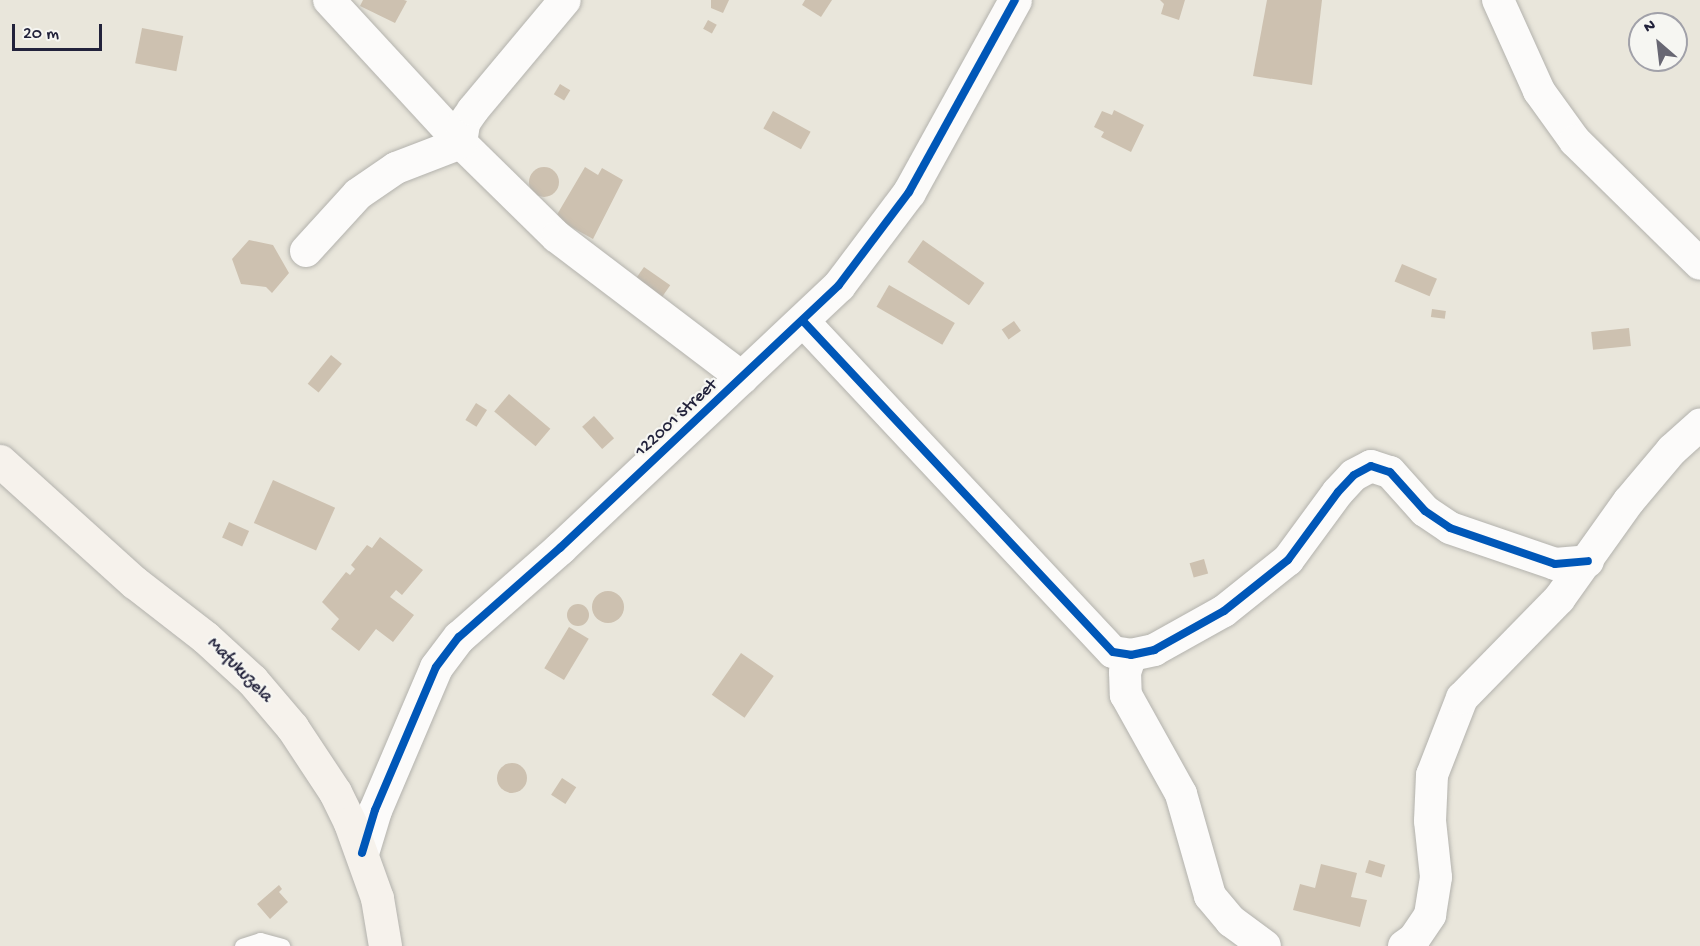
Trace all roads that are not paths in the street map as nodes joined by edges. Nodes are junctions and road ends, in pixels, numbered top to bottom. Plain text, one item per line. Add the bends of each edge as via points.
1 (329, 0) edge
2 (565, 0) edge
3 (1015, 0) edge
4 (1498, 0) edge
5 (460, 143) junction
6 (306, 251) dead end
7 (1700, 264) edge
8 (803, 321) junction
9 (743, 378) junction
10 (1700, 425) edge
11 (0, 461) edge
12 (1588, 561) junction
13 (1131, 655) junction
14 (362, 854) junction
15 (242, 946) edge
16 (282, 946) edge
17 (385, 946) edge
18 (1265, 946) edge
19 (1404, 946) edge

1 - 5 street
2 - 5 street via 472,110 464,123
3 - 8 street, 122001 Street via 909,192 839,285
4 - 7 street via 1539,91 1575,141
5 - 6 street via 396,168 358,194
5 - 9 street via 557,237
8 - 9 street, 122001 Street
8 - 13 street via 1101,640 1113,652
9 - 14 street, 122001 Street via 459,637 436,667 416,707
10 - 12 street via 1672,450 1629,501
11 - 14 main road, Mafukuzela via 117,568 205,637 252,680 292,727 335,792
12 - 13 street via 1555,564 1450,528 1425,511 1390,472 1371,466 1354,475 1338,492 1288,560 1266,580 1224,611 1154,650
12 - 19 street via 1559,599 1462,698 1432,775 1430,821 1436,877 1430,915 1414,939
13 - 18 street via 1125,672 1126,695 1181,794 1210,896 1231,921
14 - 17 main road, Mafukuzela via 377,898
15 - 16 lane via 260,940

